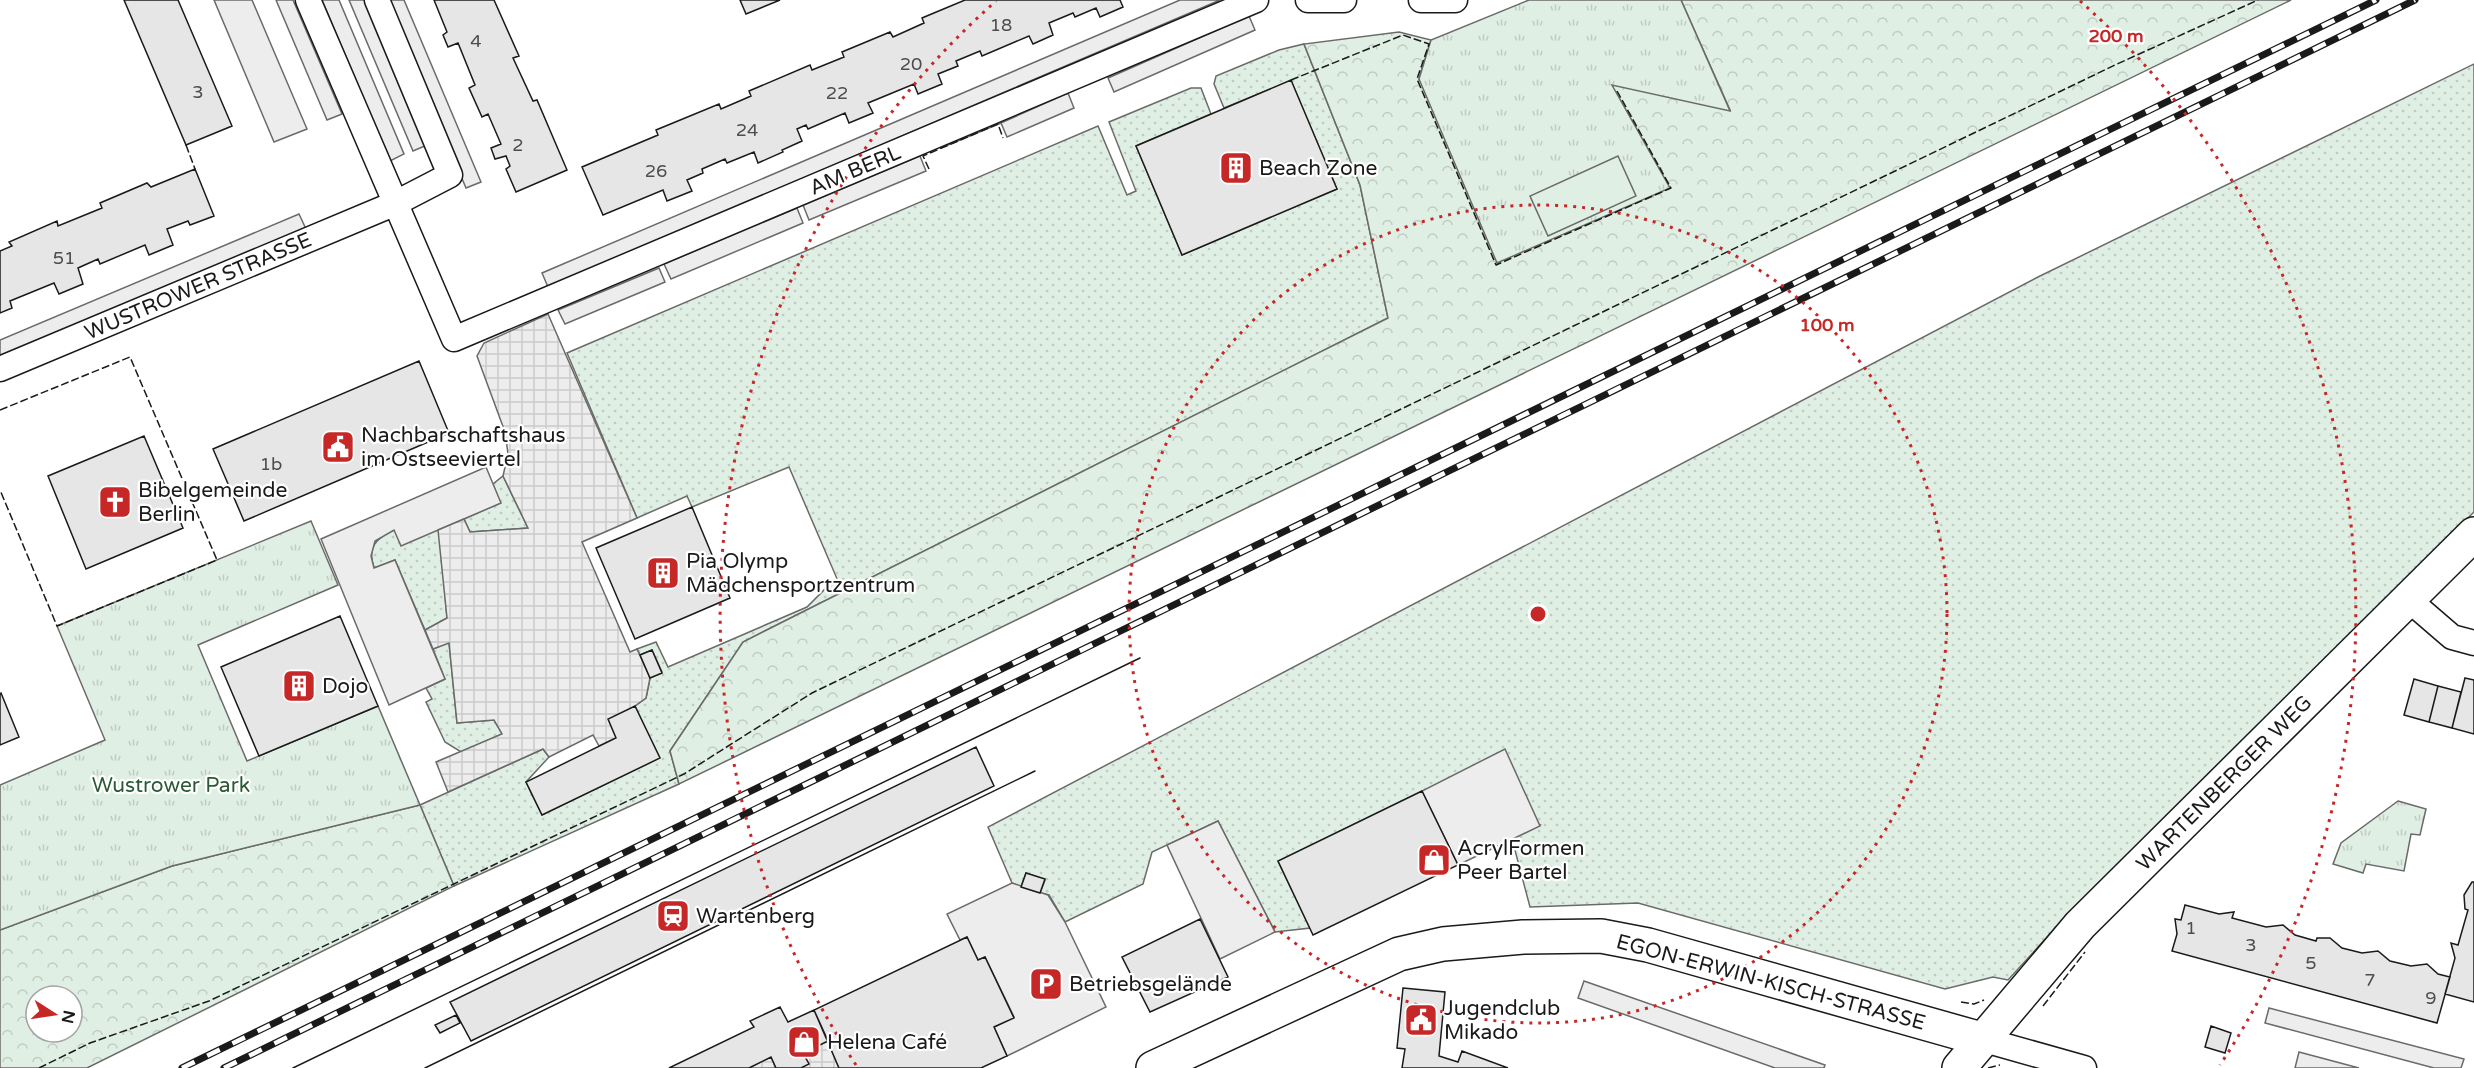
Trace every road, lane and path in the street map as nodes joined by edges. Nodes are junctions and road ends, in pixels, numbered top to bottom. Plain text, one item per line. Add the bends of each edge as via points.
1 (308, 0) edge
2 (377, 0) edge
3 (1256, 0) edge
4 (1308, 0) edge
5 (1344, 0) edge
6 (1421, 0) edge
7 (1455, 0) edge
8 (396, 203) junction
9 (0, 369) edge
10 (2474, 534) edge
11 (2409, 600) junction
12 (2474, 644) edge
13 (1981, 1039) junction
14 (1153, 1068) edge
15 (1959, 1068) edge
16 (2084, 1068) edge

1 - 8 street
2 - 8 street, WUSTROWER STRASSE via 450,175
3 - 8 street, AM BERL via 454,339
4 - 5 street
6 - 7 street
8 - 9 street, WUSTROWER STRASSE
10 - 11 street, WARTENBERGER WEG
11 - 12 street via 2452,638
11 - 13 street, WARTENBERGER WEG via 2080,925
13 - 14 street, EGON-ERWIN-KISCH-STRASSE via 1648,945 1601,936 1523,937 1443,944 1399,954
13 - 15 street, WARTENBERGER WEG
13 - 16 street

